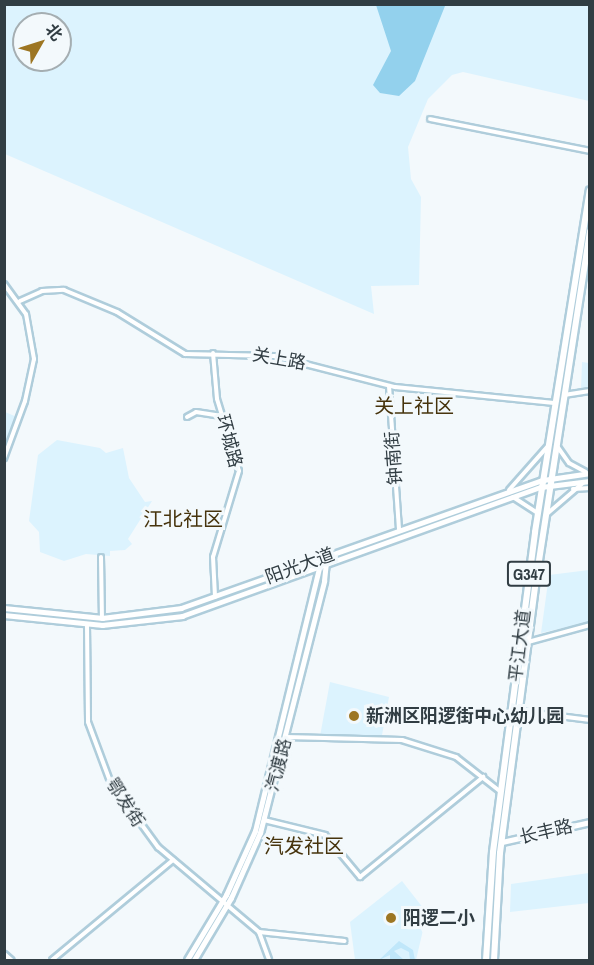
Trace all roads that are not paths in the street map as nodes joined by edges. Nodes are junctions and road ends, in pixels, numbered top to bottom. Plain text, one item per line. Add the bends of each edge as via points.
1 (430, 119) dead end
2 (590, 151) edge
3 (590, 190) edge
4 (590, 231) edge
5 (4, 284) edge
6 (20, 301) junction
7 (213, 353) junction
8 (389, 386) junction
9 (590, 391) edge
10 (563, 395) junction
11 (554, 403) junction
12 (222, 416) junction
13 (188, 417) dead end
14 (556, 442) junction
15 (548, 447) junction
16 (4, 458) edge
17 (590, 473) edge
18 (550, 478) junction
19 (543, 480) junction
20 (588, 481) edge
21 (549, 486) junction
22 (541, 487) junction
23 (590, 488) edge
24 (572, 489) junction
25 (509, 490) junction
26 (512, 497) junction
27 (538, 513) junction
28 (544, 518) junction
29 (399, 530) junction
30 (101, 557) dead end
31 (323, 558) junction
32 (322, 566) junction
33 (215, 597) junction
34 (4, 608) edge
35 (4, 615) edge
36 (102, 618) junction
37 (87, 625) junction
38 (590, 625) edge
39 (528, 642) junction
40 (519, 711) junction
41 (590, 720) edge
42 (286, 737) junction
43 (483, 777) junction
44 (501, 792) junction
45 (264, 820) junction
46 (590, 822) edge
47 (502, 842) junction
48 (173, 860) junction
49 (226, 902) junction
50 (259, 932) junction
51 (345, 940) dead end
52 (4, 954) edge
53 (11, 960) edge
54 (52, 960) edge
55 (188, 960) edge
56 (194, 960) edge
57 (269, 960) edge
58 (486, 960) edge
59 (494, 960) edge

1 - 2 street
3 - 11 highway, 平江大道 / G347
4 - 10 highway, 平江大道 / G347
5 - 6 street
6 - 7 street, 关上路 via 42,291 64,290 117,312 177,351
6 - 16 street via 30,328 34,358 25,401
7 - 8 street, 关上路 via 274,356
7 - 12 street, 环城路
8 - 11 street, 关上路
8 - 29 street, 钟南街
9 - 10 street
10 - 14 highway, 平江大道 / G347
11 - 15 highway, 平江大道 / G347
12 - 13 street via 196,412
12 - 33 street, 环城路 via 239,471 213,557
14 - 17 street via 569,463
14 - 18 highway, 平江大道 / G347
15 - 19 highway, 平江大道 / G347
15 - 25 street
17 - 18 main road, 阳光大道
18 - 19 main road, 阳光大道
18 - 21 highway, 平江大道 / G347
19 - 22 highway, 平江大道 / G347
19 - 25 street, 阳光大道
20 - 21 main road, 阳光大道
20 - 24 street
21 - 22 main road, 阳光大道
21 - 28 highway, 平江大道 / G347
22 - 26 street, 阳光大道
22 - 27 highway, 平江大道 / G347
23 - 24 street
24 - 28 street
25 - 29 street, 阳光大道
26 - 27 street
26 - 32 street, 阳光大道
27 - 44 highway, 平江大道 / G347
28 - 39 highway, 平江大道 / G347
29 - 31 street, 阳光大道
30 - 36 street
31 - 32 street, 汽渡路
31 - 33 street, 阳光大道
32 - 37 street, 阳光大道 via 182,616
32 - 42 street, 汽渡路
32 - 49 street, 汽渡路 via 268,786
33 - 36 street, 阳光大道 via 168,611
34 - 36 street, 阳光大道
35 - 37 street, 阳光大道
37 - 48 street, 鄂发街 via 86,704 95,750 131,814
38 - 39 street
39 - 40 highway, 平江大道 / G347
40 - 41 street
40 - 47 highway, 平江大道 / G347
42 - 43 street via 402,740 456,757
42 - 45 street, 汽渡路
43 - 44 street
43 - 45 street via 360,877 324,835
44 - 58 highway, 平江大道 / G347 via 488,900
45 - 49 street, 汽渡路
46 - 47 street, 长丰路
47 - 59 highway, 平江大道 / G347
48 - 49 street, 鄂发街
48 - 54 street
49 - 50 street, 鄂发街
49 - 55 street, 汽渡路
49 - 56 street, 汽渡路
50 - 51 street
50 - 57 street
52 - 53 street

